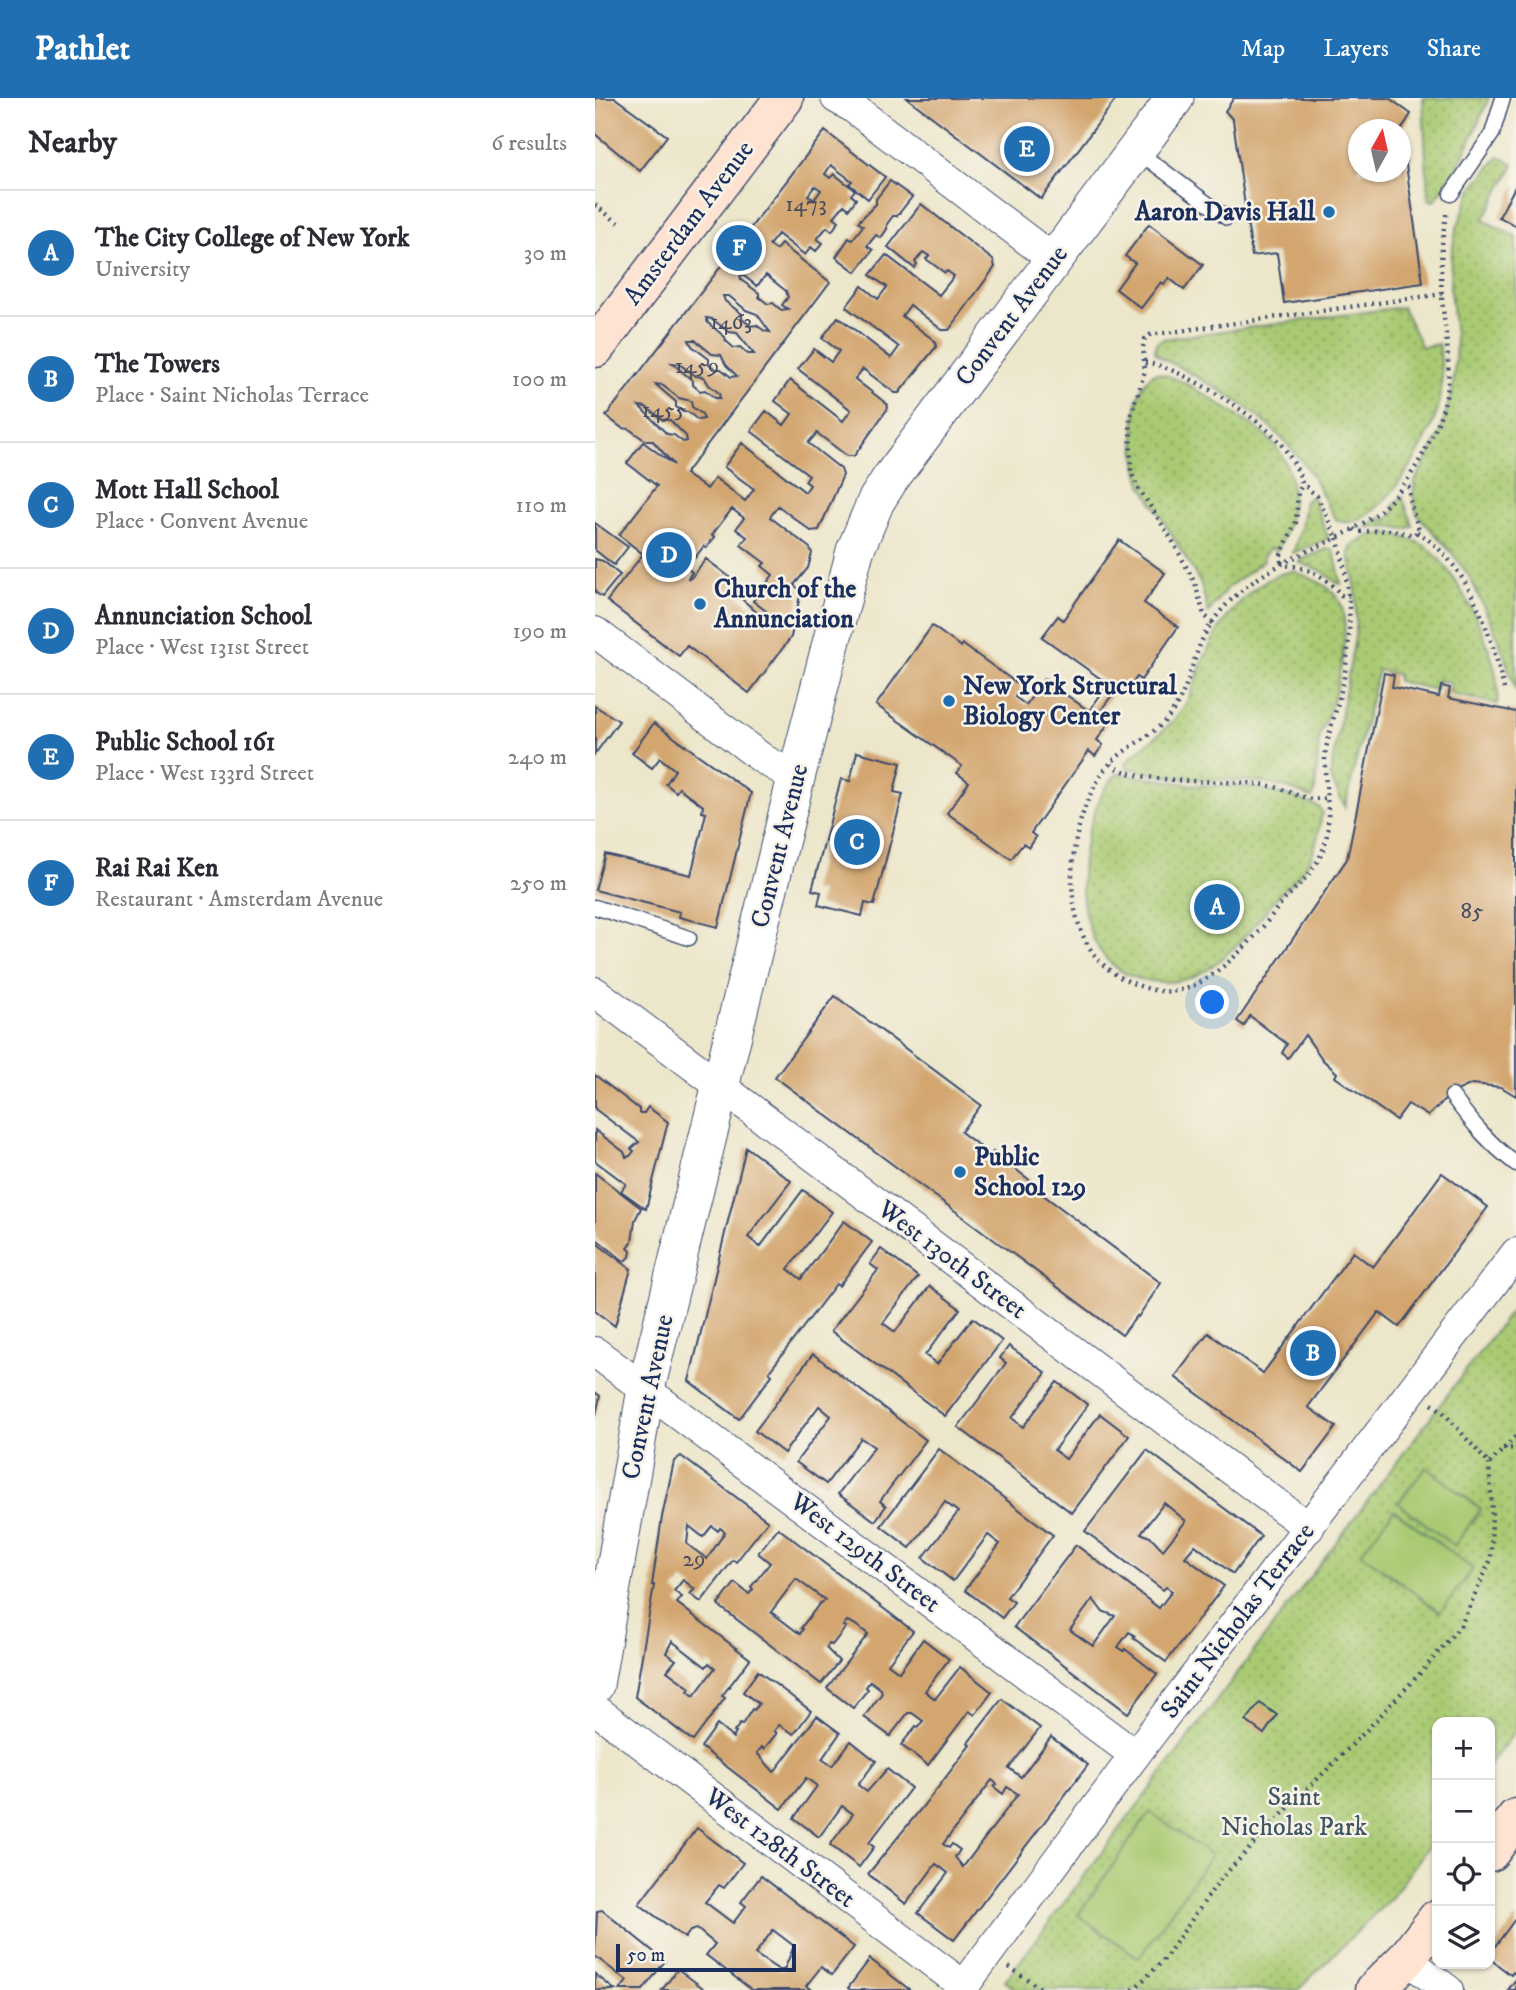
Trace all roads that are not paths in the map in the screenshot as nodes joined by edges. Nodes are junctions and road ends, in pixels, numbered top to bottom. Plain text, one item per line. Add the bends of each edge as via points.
1 (784, 98) edge
2 (836, 98) edge
3 (1175, 98) edge
4 (1503, 98) edge
5 (1136, 150) junction
6 (1451, 194) road end
7 (1227, 218) dead end
8 (1054, 260) junction
9 (595, 348) edge
10 (595, 632) edge
11 (796, 778) junction
12 (595, 907) edge
13 (689, 938) dead end
14 (595, 992) edge
15 (720, 1086) junction
16 (1452, 1096) dead end
17 (1516, 1164) edge
18 (1516, 1253) edge
19 (595, 1352) edge
20 (646, 1389) junction
21 (1309, 1528) junction
22 (595, 1685) edge
23 (595, 1709) edge
24 (1135, 1755) junction
25 (1516, 1818) edge
26 (1495, 1845) edge
27 (1432, 1925) edge
28 (1406, 1959) junction
29 (963, 1988) edge
30 (1375, 1990) edge
31 (1448, 1990) edge

1 - 9 main road, Amsterdam Avenue
2 - 8 street
3 - 5 street, Convent Avenue
4 - 6 lane via 1492,134
5 - 7 lane
5 - 8 street, Convent Avenue
8 - 11 street, Convent Avenue via 876,501 855,551
10 - 11 street via 763,759
11 - 15 street, Convent Avenue
12 - 13 lane
14 - 15 street, West 130th Street
15 - 20 street, Convent Avenue
15 - 21 street, West 130th Street
16 - 17 lane via 1491,1145
18 - 21 street, Saint Nicholas Terrace
19 - 20 street, West 129th Street
20 - 22 street, Convent Avenue
20 - 24 street, West 129th Street
21 - 24 street, Saint Nicholas Terrace
23 - 29 street, West 128th Street
24 - 29 street, Saint Nicholas Terrace
25 - 26 main road
27 - 28 main road
28 - 30 main road
28 - 31 street

